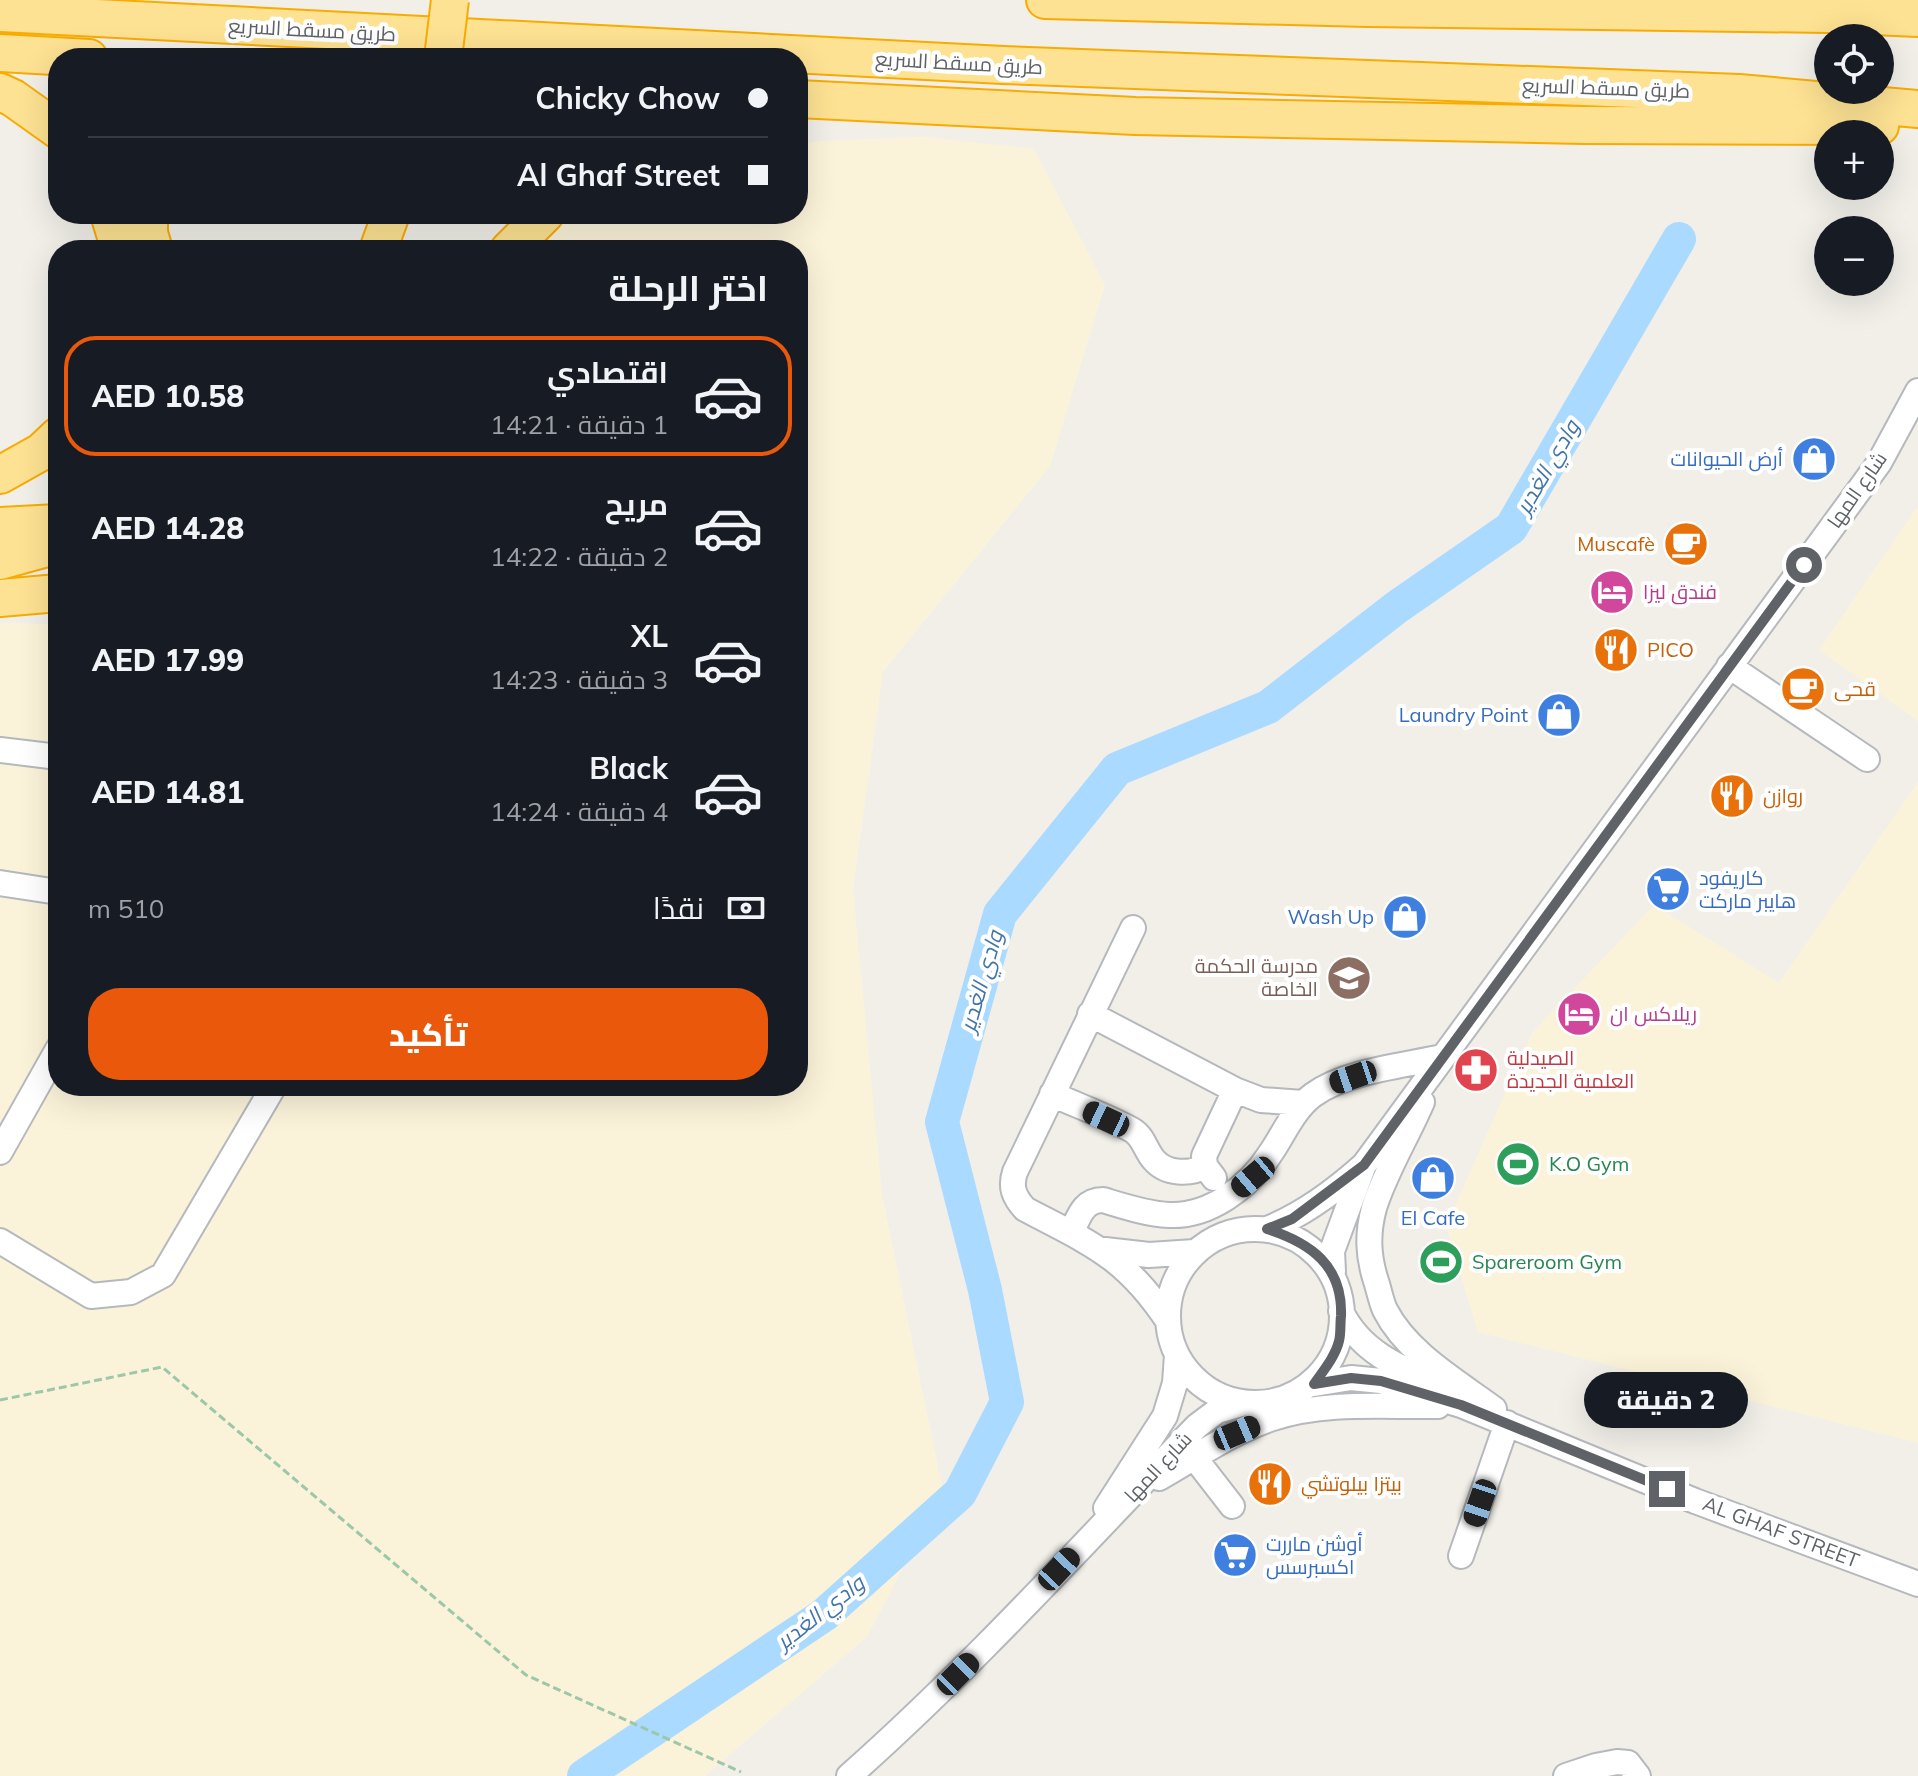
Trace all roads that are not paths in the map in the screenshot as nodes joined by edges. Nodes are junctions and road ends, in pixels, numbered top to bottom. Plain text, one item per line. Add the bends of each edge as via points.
1 (429, 0) edge
2 (450, 0) edge
3 (1045, 0) edge
4 (1721, 0) edge
5 (0, 13) edge
6 (1828, 14) junction
7 (1918, 18) edge
8 (425, 48) edge
9 (444, 48) edge
10 (675, 48) edge
11 (0, 53) edge
12 (808, 55) edge
13 (48, 56) edge
14 (0, 92) edge
15 (808, 99) edge
16 (880, 103) junction
17 (1918, 109) edge
18 (808, 117) edge
19 (48, 123) edge
20 (1918, 125) edge
21 (535, 224) edge
22 (519, 240) edge
23 (1918, 391) edge
24 (48, 445) edge
25 (0, 475) edge
26 (48, 524) edge
27 (0, 526) edge
28 (48, 548) edge
29 (0, 561) edge
30 (48, 594) edge
31 (0, 598) edge
32 (1729, 666) junction
33 (0, 750) edge
34 (48, 756) edge
35 (1867, 759) dead end
36 (0, 883) edge
37 (48, 890) edge
38 (1133, 928) dead end
39 (1090, 1014) junction
40 (1442, 1057) junction
41 (48, 1067) edge
42 (1235, 1090) junction
43 (1052, 1094) junction
44 (268, 1096) edge
45 (1303, 1103) junction
46 (0, 1152) edge
47 (1364, 1165) junction
48 (1205, 1166) junction
49 (1229, 1196) junction
50 (1267, 1229) junction
51 (1071, 1233) junction
52 (0, 1241) edge
53 (1103, 1250) junction
54 (1195, 1252) junction
55 (1333, 1272) junction
56 (1341, 1311) junction
57 (1168, 1321) junction
58 (1177, 1355) junction
59 (1314, 1384) junction
60 (1245, 1403) junction
61 (1461, 1405) junction
62 (1501, 1416) junction
63 (1194, 1457) junction
64 (1138, 1490) junction
65 (1232, 1506) dead end
66 (1080, 1547) junction
67 (1461, 1556) dead end
68 (1918, 1584) edge
69 (849, 1776) edge
70 (1566, 1776) edge
71 (1638, 1776) edge

1 - 8 highway
2 - 9 highway, bridge
3 - 6 highway
4 - 6 highway
5 - 10 highway, طريق مسقط السريع
6 - 7 highway
11 - 13 highway
12 - 17 highway, طريق مسقط السريع via 1739,93
14 - 19 highway
15 - 16 highway
16 - 18 highway
16 - 20 highway via 1182,117
21 - 22 highway
23 - 32 street, شارع المها via 1879,463
24 - 25 highway
26 - 27 highway
28 - 29 highway
30 - 31 highway
32 - 35 street
32 - 40 street, شارع المها
33 - 34 street
36 - 37 street
38 - 39 street
39 - 42 street
39 - 43 street
40 - 45 street via 1353,1077
40 - 47 street, شارع المها
40 - 62 street via 1383,1184 1369,1234 1369,1259 1385,1310 1402,1334
41 - 46 street
42 - 45 street via 1261,1100
42 - 48 street via 1205,1150
43 - 48 street via 1133,1131 1165,1168 1187,1173
43 - 51 street via 1015,1172 1013,1189 1025,1209
44 - 52 street via 163,1275 131,1292 91,1296
45 - 49 street via 1253,1177
47 - 50 street, شارع المها via 1292,1219
47 - 55 street, شارع المها via 1332,1251
48 - 49 street
49 - 51 street via 1191,1213 1171,1215 1092,1200
50 - 54 street via 1234,1231
50 - 55 street via 1304,1243
51 - 53 street
53 - 54 street
53 - 57 street via 1150,1294
54 - 57 street via 1178,1274
55 - 56 street
56 - 59 street via 1340,1340
56 - 62 street via 1358,1338 1399,1368
57 - 58 street
58 - 60 street via 1192,1377 1214,1393
58 - 66 street, شارع المها via 1165,1416
59 - 60 street via 1277,1400
59 - 61 street via 1351,1378 1381,1381
60 - 64 street, شارع المها via 1217,1411 1197,1426
61 - 62 street
61 - 63 street via 1309,1409 1237,1433
62 - 67 street
62 - 68 street, AL GHAF STREET via 1695,1501
63 - 64 street
63 - 65 street
64 - 66 street, شارع المها
66 - 69 street, شارع المها via 995,1637
70 - 71 street via 1617,1762 1628,1763

